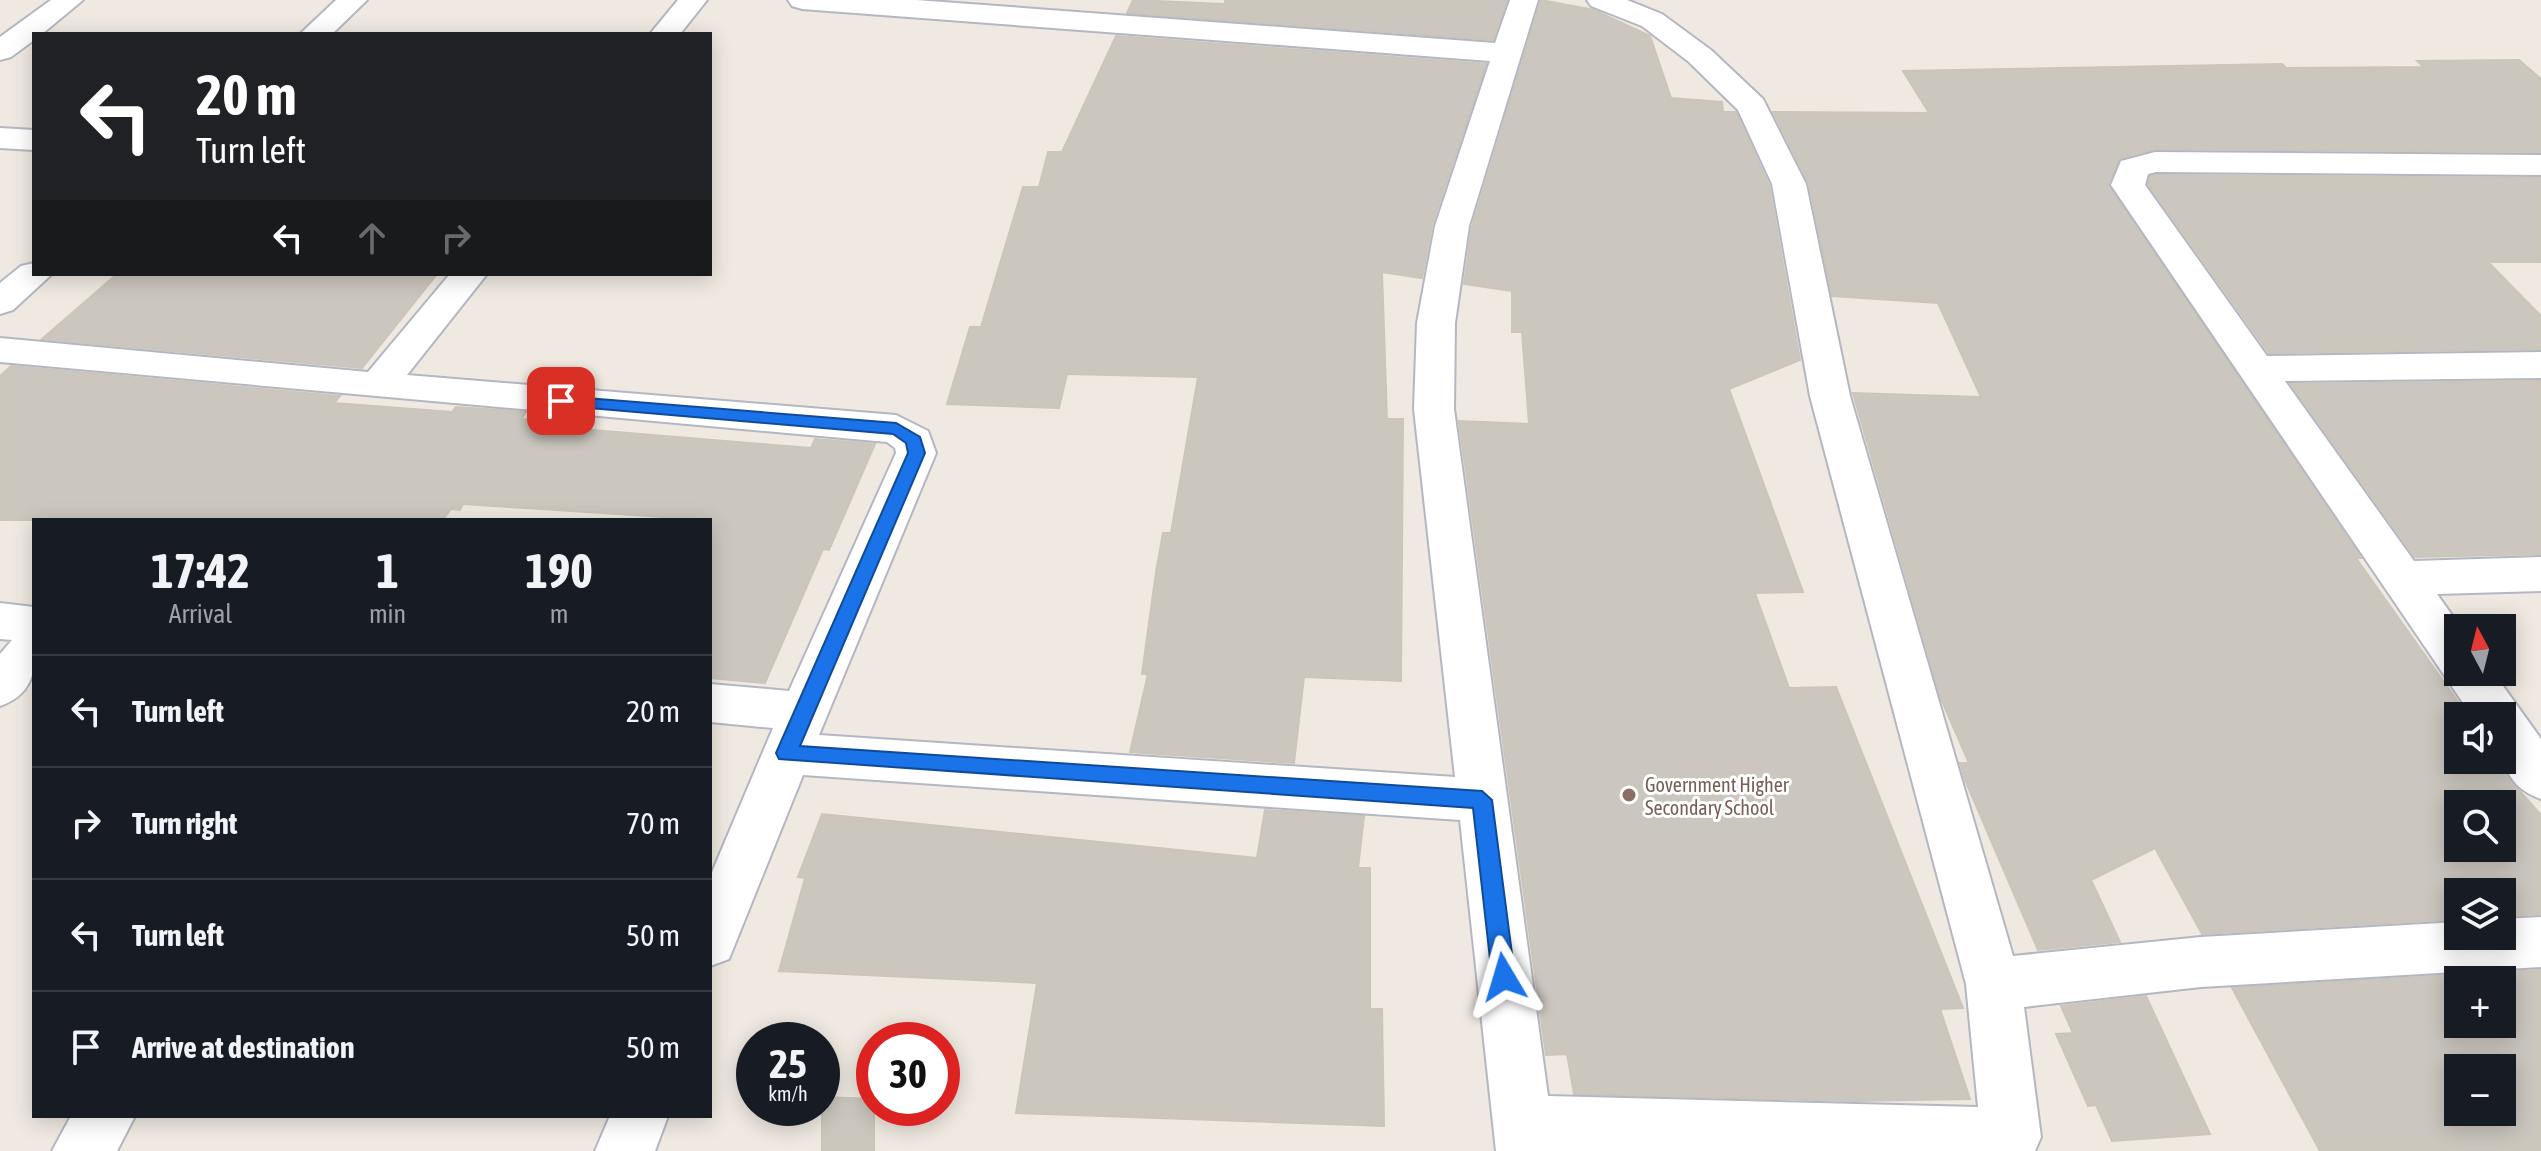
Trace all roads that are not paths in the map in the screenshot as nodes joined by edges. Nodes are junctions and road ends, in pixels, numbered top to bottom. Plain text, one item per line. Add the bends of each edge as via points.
1 (69, 0) edge
2 (353, 0) edge
3 (693, 0) edge
4 (802, 0) edge
5 (1524, 0) edge
6 (1601, 0) edge
7 (317, 32) edge
8 (667, 32) edge
9 (0, 51) edge
10 (1505, 53) junction
11 (0, 138) edge
12 (32, 140) edge
13 (2541, 165) edge
14 (32, 276) edge
15 (467, 276) edge
16 (0, 302) edge
17 (0, 350) edge
18 (2541, 365) edge
19 (2256, 369) junction
20 (378, 386) junction
21 (2541, 574) edge
22 (2402, 578) junction
23 (0, 621) edge
24 (32, 625) edge
25 (2444, 639) edge
26 (32, 648) edge
27 (0, 687) edge
28 (712, 704) edge
29 (795, 733) junction
30 (2516, 742) edge
31 (2541, 778) edge
32 (1482, 800) junction
33 (712, 936) edge
34 (2541, 942) edge
35 (1994, 984) junction
36 (105, 1118) edge
37 (638, 1118) edge
38 (1524, 1138) edge
39 (2013, 1144) edge
40 (82, 1151) edge
41 (625, 1151) edge

1 - 9 street
2 - 7 street
3 - 8 street
4 - 10 street
5 - 10 street
6 - 35 street via 1652,20 1742,96 1752,106 1789,184 1830,396
10 - 32 street via 1452,226 1436,323 1434,409
11 - 12 street
13 - 19 street via 2155,162 2133,168 2128,185
14 - 16 street
15 - 20 street
17 - 20 street
18 - 19 street
19 - 22 street
20 - 29 street via 896,429 914,441 916,453
21 - 22 street
22 - 25 street
23 - 24 street
26 - 27 street
28 - 29 street
29 - 32 street
29 - 33 street
30 - 31 street
32 - 38 street
34 - 35 street via 2201,962
35 - 39 street
36 - 40 street
37 - 41 street
38 - 39 street

